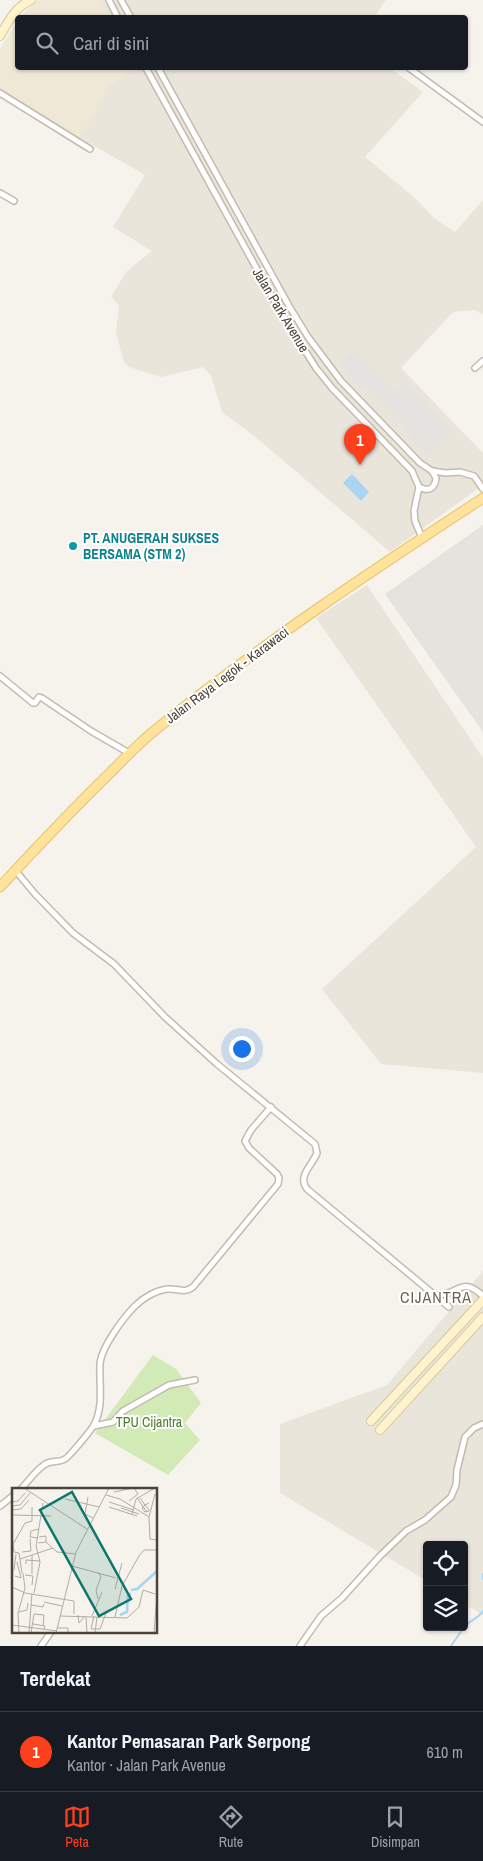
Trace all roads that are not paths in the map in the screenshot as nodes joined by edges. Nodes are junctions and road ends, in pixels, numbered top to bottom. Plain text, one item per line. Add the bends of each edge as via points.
1 (31, 0) edge
2 (109, 0) edge
3 (121, 0) edge
4 (116, 15) edge
5 (128, 15) edge
6 (0, 36) edge
7 (147, 70) edge
8 (159, 70) edge
9 (412, 70) edge
10 (0, 93) edge
11 (483, 122) edge
12 (90, 149) dead end
13 (0, 193) edge
14 (14, 202) dead end
15 (324, 360) junction
16 (483, 361) edge
17 (316, 368) junction
18 (475, 368) dead end
19 (332, 370) junction
20 (323, 377) junction
21 (400, 442) junction
22 (392, 450) junction
23 (432, 471) junction
24 (418, 487) junction
25 (483, 489) edge
26 (483, 498) edge
27 (422, 538) junction
28 (0, 676) edge
29 (129, 753) junction
30 (15, 870) junction
31 (0, 887) edge
32 (271, 1107) junction
33 (435, 1295) junction
34 (483, 1298) edge
35 (450, 1307) dead end
36 (483, 1317) edge
37 (432, 1354) junction
38 (441, 1363) junction
39 (195, 1380) dead end
40 (371, 1421) dead end
41 (483, 1424) edge
42 (94, 1426) junction
43 (380, 1430) dead end
44 (22, 1488) edge
45 (12, 1497) edge
46 (0, 1506) edge
47 (50, 1634) edge
48 (41, 1646) edge
49 (300, 1646) edge

1 - 6 street via 22,4
2 - 4 street
3 - 5 street
7 - 17 street, Jalan Park Avenue via 280,311
8 - 15 street, Jalan Park Avenue via 289,306
9 - 11 street
10 - 12 street
13 - 14 street
15 - 17 street
15 - 19 street, Jalan Park Avenue
16 - 18 street
17 - 20 street, Jalan Park Avenue
19 - 20 street
19 - 21 street, Jalan Park Avenue
20 - 22 street, Jalan Park Avenue
21 - 22 street
21 - 23 street, Jalan Park Avenue
22 - 24 street, Jalan Park Avenue via 412,471
23 - 24 street via 435,485 424,490
23 - 25 street via 474,476
24 - 27 street via 414,511
26 - 27 main road, Jalan Raya Legok - Karawaci
27 - 29 main road, Jalan Raya Legok - Karawaci via 249,657
28 - 29 street via 33,703 42,698
29 - 30 main road, Jalan Raya Legok - Karawaci
30 - 31 main road, Jalan Raya Legok - Karawaci
30 - 32 street via 73,933 114,964 165,1017
32 - 33 street via 315,1144 317,1153 304,1175 303,1184 307,1190
32 - 42 street via 245,1141 277,1174 280,1178 278,1184 193,1287 185,1291 165,1289 144,1298 134,1307 101,1357 101,1393
33 - 34 street via 443,1296 461,1286 474,1288
33 - 35 street
34 - 37 street
36 - 38 street
37 - 38 street
37 - 40 street
38 - 43 street
39 - 42 street via 169,1385 123,1411 113,1422
41 - 49 street via 464,1437 451,1497 425,1520 406,1531 380,1556 321,1616
42 - 44 street via 68,1458 42,1466
45 - 46 street
47 - 48 street

